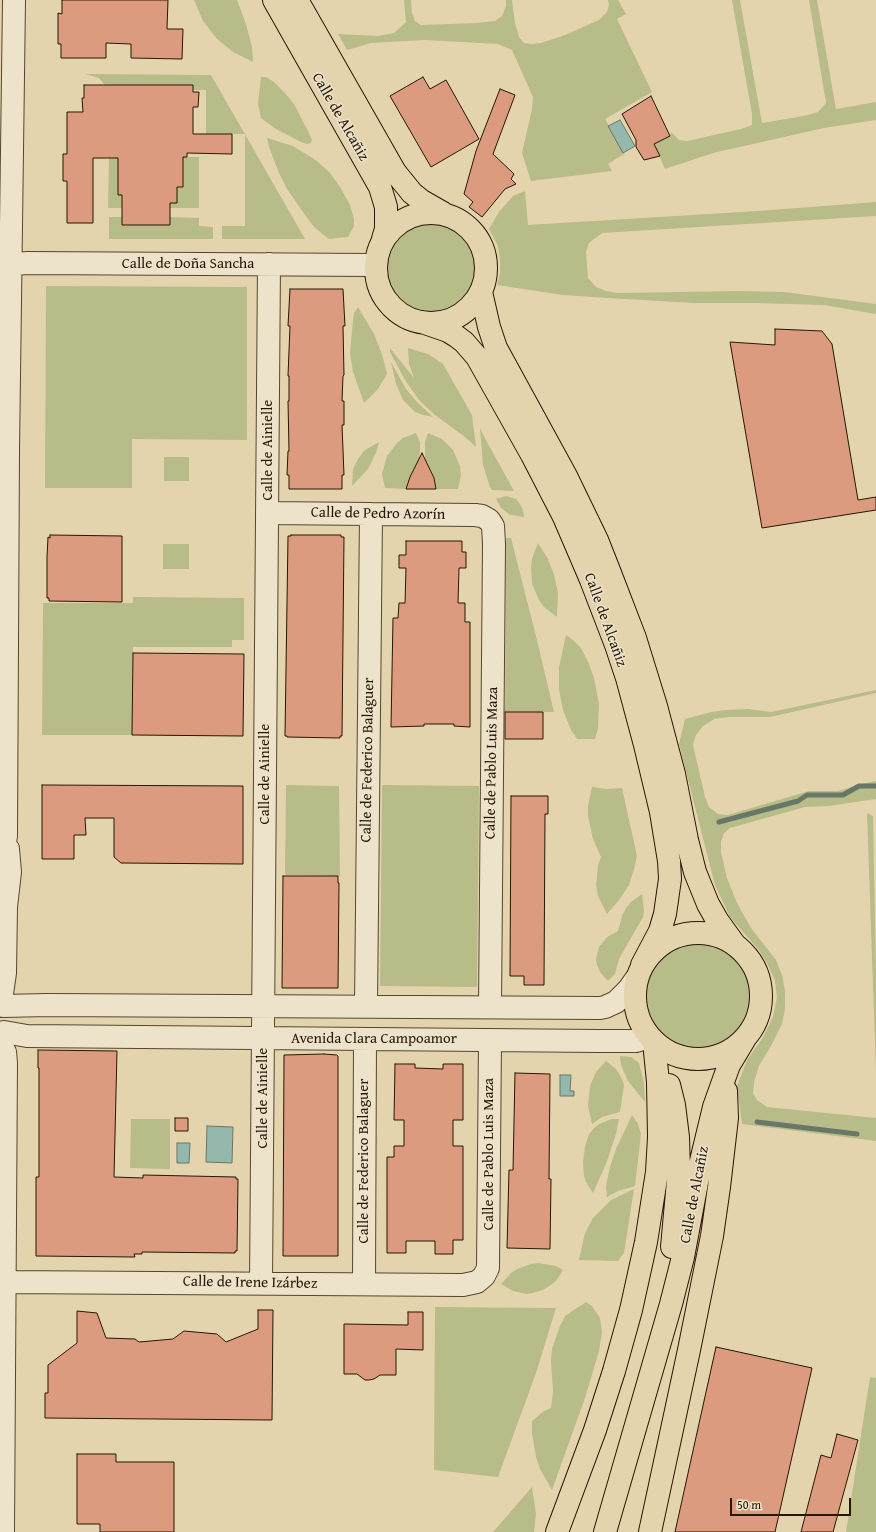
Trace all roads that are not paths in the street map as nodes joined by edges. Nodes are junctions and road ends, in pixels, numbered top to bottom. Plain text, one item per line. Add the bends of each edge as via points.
1 (14, 0) edge
2 (274, 0) edge
3 (297, 0) edge
4 (446, 214) junction
5 (383, 239) junction
6 (269, 264) junction
7 (5, 265) edge
8 (376, 265) junction
9 (481, 292) junction
10 (5, 295) edge
11 (422, 322) junction
12 (267, 513) junction
13 (371, 514) junction
14 (489, 520) joint
15 (6, 836) junction
16 (0, 866) edge
17 (735, 945) junction
18 (639, 972) junction
19 (2, 1002) edge
20 (263, 1006) junction
21 (366, 1006) junction
22 (490, 1007) junction
23 (263, 1038) junction
24 (1, 1039) edge
25 (365, 1039) junction
26 (490, 1040) junction
27 (744, 1040) junction
28 (654, 1042) junction
29 (723, 1080) junction
30 (488, 1268) joint
31 (4, 1282) junction
32 (261, 1283) junction
33 (364, 1284) junction
34 (656, 1353) junction
35 (3, 1532) edge
36 (557, 1532) edge
37 (605, 1532) edge
38 (650, 1532) edge

1 - 7 street
2 - 5 main road, Calle de Alcañiz via 380,187 386,207 386,229
3 - 4 main road, Calle de Alcañiz via 399,178 422,201
4 - 5 main road via 422,212 410,216 400,221
4 - 9 main road via 467,225 481,244 485,254 486,277
5 - 8 main road via 376,256
6 - 7 street, Calle de Doña Sancha
6 - 8 street, Calle de Doña Sancha
6 - 12 street, Calle de Ainielle
7 - 10 street
8 - 11 main road via 378,282 384,298 400,314
9 - 11 main road via 469,308 452,319
9 - 17 main road, Calle de Alcañiz via 496,348 566,476 613,579 656,706 695,872 717,920
10 - 15 street
11 - 18 main road, Calle de Alcañiz via 456,336 477,357 560,511 591,580 618,652 646,745 669,861 669,891 665,914 660,931
12 - 13 street, Calle de Pedro Azorín
12 - 20 street, Calle de Ainielle
13 - 14 street, Calle de Pedro Azorín via 475,515
13 - 21 street, Calle de Federico Balaguer
14 - 22 street, Calle de Pablo Luis Maza via 494,534
15 - 16 street
15 - 19 street via 10,872
17 - 18 main road via 722,937 707,933 692,932 677,936 663,942 651,952
17 - 27 main road via 755,968 760,983 759,1013
18 - 22 street via 621,997 605,1007
18 - 28 main road via 634,994 635,1010
19 - 20 street
19 - 24 street via 6,1014
20 - 21 street
20 - 23 street, Calle de Ainielle
21 - 22 street
23 - 24 street, Avenida Clara Campoamor via 27,1036
23 - 25 street, Avenida Clara Campoamor
23 - 32 street, Calle de Ainielle
24 - 31 street via 6,1063
25 - 26 street, Avenida Clara Campoamor
25 - 33 street, Calle de Federico Balaguer
26 - 28 street, Avenida Clara Campoamor
26 - 30 street, Calle de Pablo Luis Maza
27 - 28 main road via 732,1050 703,1060 674,1055
27 - 29 main road, Calle de Alcañiz
28 - 34 main road, Calle de Alcañiz via 674,1105 679,1170 672,1248
28 - 36 main road via 659,1137 657,1172 646,1242 614,1371 593,1438
29 - 34 main road, Calle de Alcañiz via 707,1134 683,1256
29 - 38 main road via 727,1118 712,1236
30 - 33 street, Calle de Irene Izárbez via 480,1280 467,1285
31 - 32 street, Calle de Irene Izárbez
31 - 35 street
32 - 33 street, Calle de Irene Izárbez
34 - 37 main road, Calle de Alcañiz

